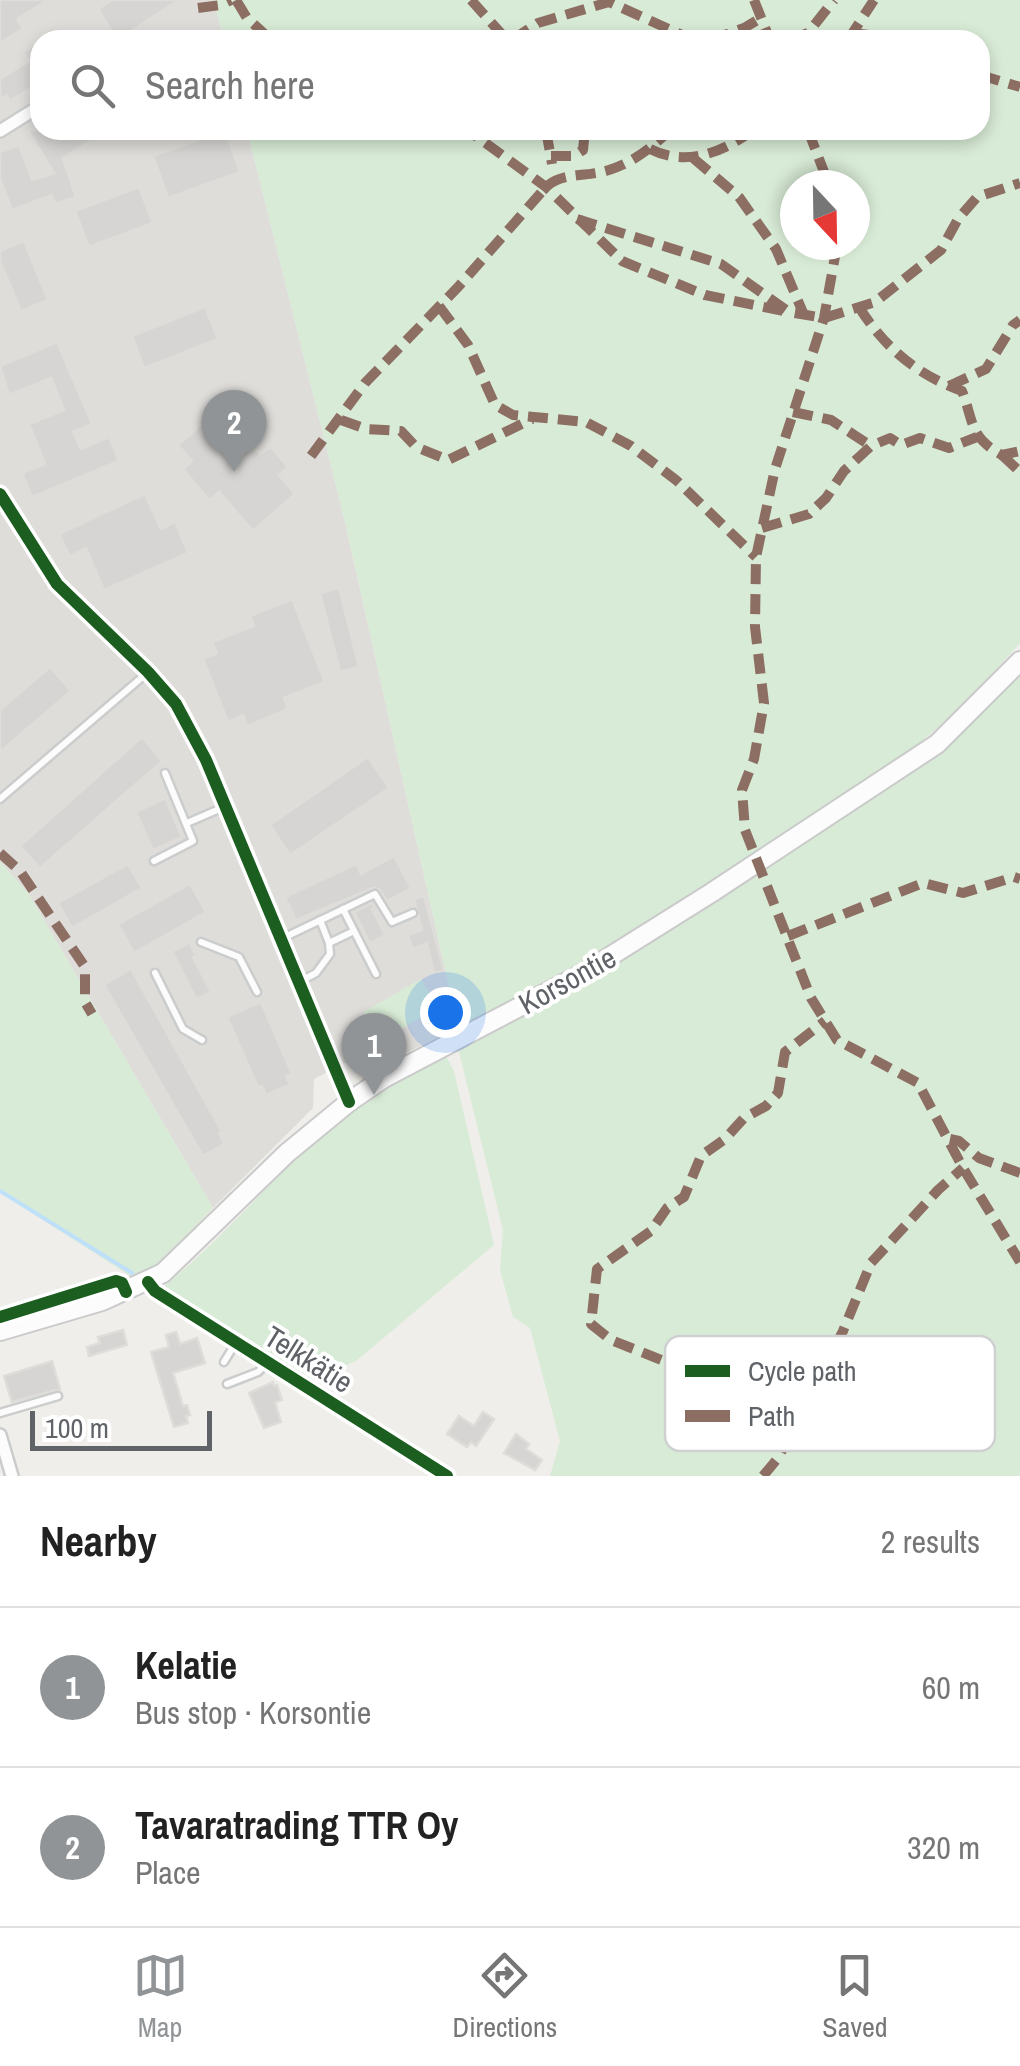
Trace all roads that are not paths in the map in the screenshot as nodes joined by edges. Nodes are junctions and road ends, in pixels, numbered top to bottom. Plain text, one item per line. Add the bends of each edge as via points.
1 (30, 112) edge
2 (0, 131) edge
3 (0, 494) edge
4 (1020, 661) edge
5 (148, 672) junction
6 (165, 774) dead end
7 (0, 800) edge
8 (226, 806) junction
9 (187, 824) junction
10 (154, 860) dead end
11 (343, 909) junction
12 (413, 913) dead end
13 (320, 920) junction
14 (354, 931) junction
15 (280, 939) junction
16 (200, 942) dead end
17 (330, 943) junction
18 (154, 973) dead end
19 (376, 974) dead end
20 (298, 983) junction
21 (257, 992) dead end
22 (202, 1040) dead end
23 (348, 1102) junction
24 (148, 1282) junction
25 (0, 1331) edge
26 (236, 1342) junction
27 (224, 1362) dead end
28 (267, 1363) junction
29 (228, 1384) dead end
30 (58, 1396) dead end
31 (0, 1413) edge
32 (0, 1435) edge
33 (12, 1476) edge
34 (446, 1476) edge

1 - 2 street
3 - 5 street via 57,584
4 - 23 main road, Korsontie via 937,744 711,894 582,974
5 - 7 lane
5 - 8 street via 176,704
6 - 9 lane
8 - 9 lane
8 - 15 street
9 - 10 lane via 193,841
11 - 12 lane via 374,894 392,922
11 - 13 lane
11 - 14 lane
13 - 15 lane
13 - 17 lane
14 - 17 lane
14 - 19 lane
15 - 20 street
16 - 21 lane via 239,957
17 - 20 lane via 325,964
18 - 22 lane via 183,1029
20 - 23 street
23 - 24 main road, Korsontie
24 - 25 main road, Korsontie via 59,1306
24 - 26 street, Telkkätie
26 - 27 lane
26 - 28 street, Telkkätie
28 - 29 lane
28 - 34 street, Telkkätie
30 - 31 lane
32 - 33 street

